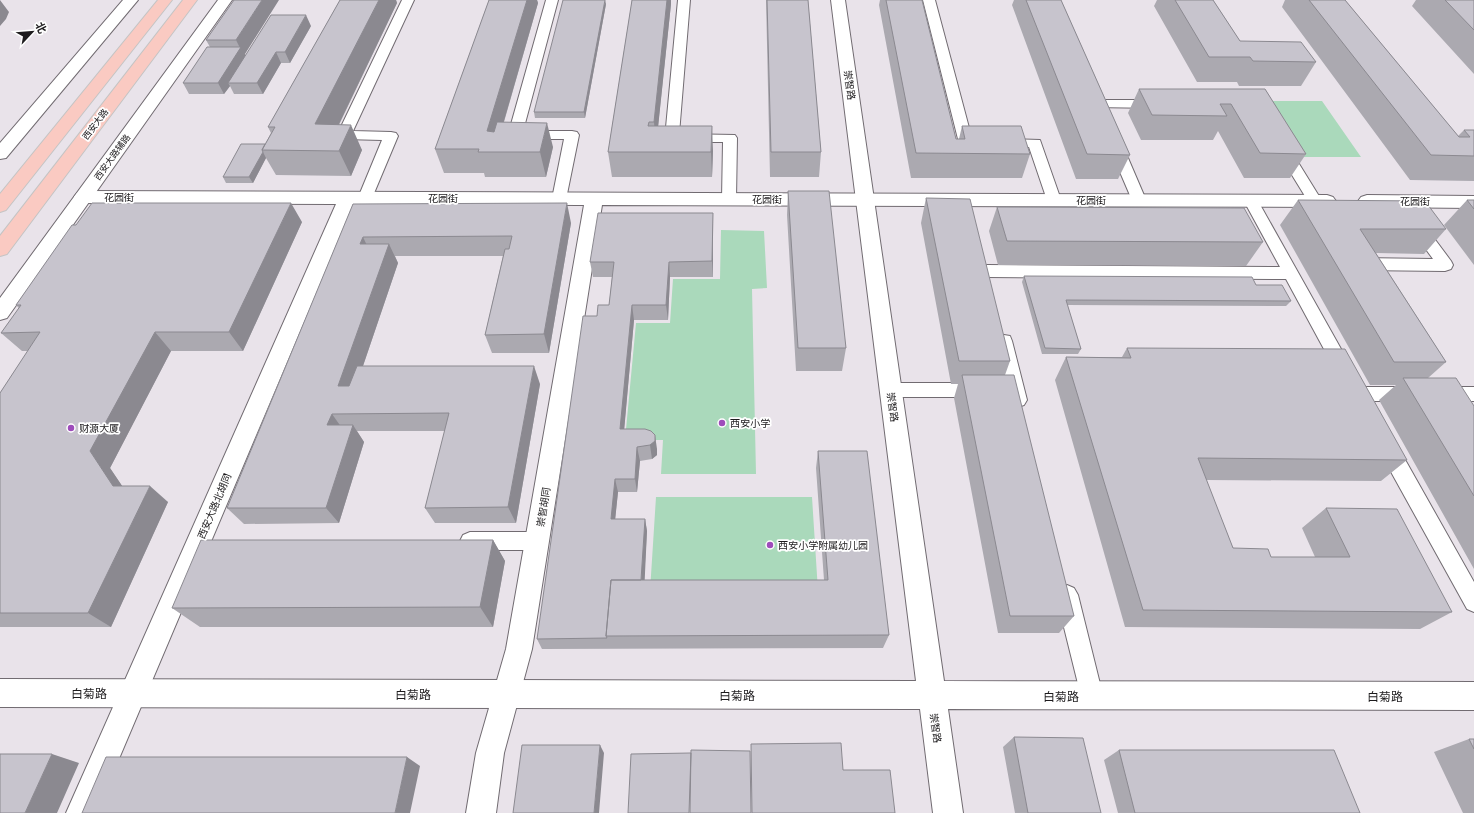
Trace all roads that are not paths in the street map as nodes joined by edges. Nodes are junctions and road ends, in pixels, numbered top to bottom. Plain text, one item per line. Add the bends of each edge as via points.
1 (131, 0) edge
2 (165, 0) edge
3 (190, 0) edge
4 (225, 0) edge
5 (408, 0) edge
6 (552, 0) edge
7 (684, 0) edge
8 (838, 0) edge
9 (929, 0) edge
10 (1091, 90) edge
11 (1097, 104) junction
12 (1168, 104) edge
13 (1103, 118) edge
14 (1109, 131) edge
15 (1275, 137) edge
16 (0, 154) edge
17 (83, 197) junction
18 (356, 198) junction
19 (560, 199) junction
20 (594, 199) junction
21 (728, 199) junction
22 (866, 200) junction
23 (1054, 200) junction
24 (1139, 200) junction
25 (1250, 201) junction
26 (1315, 201) junction
27 (1400, 201) junction
28 (1474, 202) edge
29 (0, 206) edge
30 (0, 249) edge
31 (987, 271) edge
32 (1290, 273) junction
33 (1367, 277) edge
34 (0, 313) edge
35 (999, 322) edge
36 (1436, 387) junction
37 (891, 390) junction
38 (1003, 390) junction
39 (1474, 394) edge
40 (1451, 412) edge
41 (1022, 413) edge
42 (1377, 429) edge
43 (537, 540) junction
44 (199, 541) junction
45 (222, 541) edge
46 (450, 541) edge
47 (1063, 581) edge
48 (1474, 602) edge
49 (0, 693) edge
50 (133, 693) junction
51 (506, 694) junction
52 (932, 696) junction
53 (1092, 696) junction
54 (1474, 696) edge
55 (81, 813) edge
56 (481, 813) edge
57 (948, 813) edge

1 - 16 street
2 - 29 main road
3 - 30 main road, 西安大路
4 - 17 street, 西安大路辅路
5 - 18 lane via 344,136 391,136
6 - 19 lane via 515,135 572,135
7 - 21 lane via 672,138 730,138
8 - 22 street, 崇智路
9 - 23 lane via 966,143 1035,143
10 - 11 lane
11 - 12 lane
11 - 13 lane
14 - 24 lane
15 - 26 lane
17 - 18 street, 花园街
17 - 34 street, 西安大路辅路
18 - 19 street, 花园街
18 - 44 street, 西安大路北胡同
19 - 20 street, 花园街
20 - 21 street, 花园街
20 - 43 street, 崇智胡同
21 - 22 street, 花园街
22 - 23 street, 花园街 via 971,207
22 - 37 street, 崇智路
23 - 24 street, 花园街
24 - 25 street, 花园街
25 - 26 street, 花园街
25 - 32 lane
26 - 27 street, 花园街
27 - 28 street, 花园街
27 - 33 lane via 1444,265 1359,264
31 - 32 lane
32 - 36 lane via 1362,401
35 - 38 lane
36 - 39 lane
36 - 40 lane
37 - 38 lane
37 - 52 street, 崇智路
38 - 41 lane
42 - 48 lane
43 - 46 lane
43 - 51 street, 崇智胡同 via 519,649
44 - 45 lane
44 - 50 street, 西安大路北胡同
47 - 53 lane
49 - 50 street, 白菊路
50 - 51 street, 白菊路
50 - 55 street, 西安大路北胡同
51 - 52 street, 白菊路
51 - 56 street, 崇智胡同 via 490,753
52 - 53 street, 白菊路
52 - 57 street, 崇智路
53 - 54 street, 白菊路

